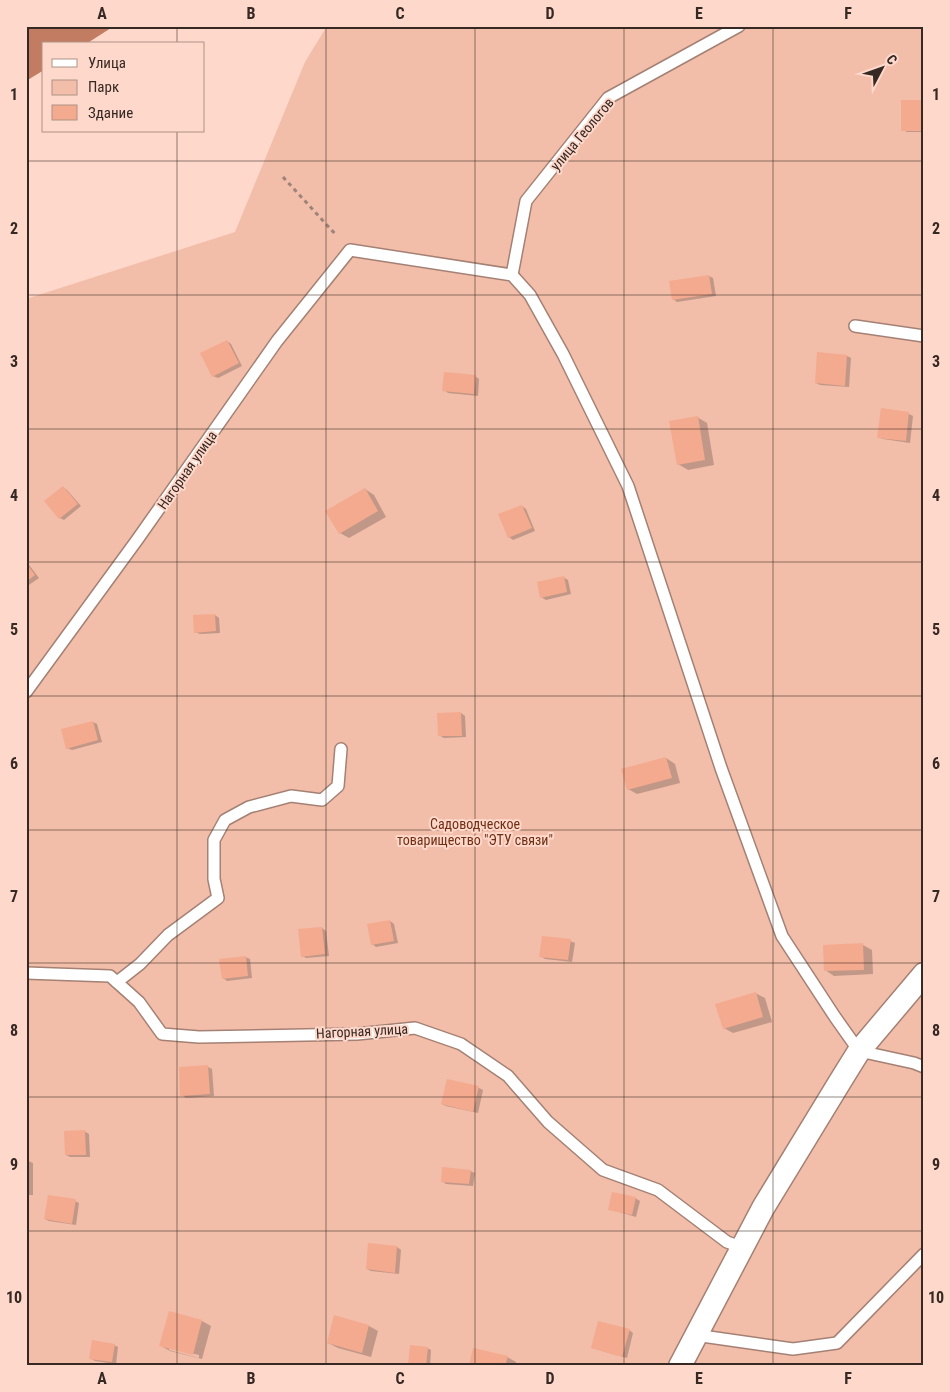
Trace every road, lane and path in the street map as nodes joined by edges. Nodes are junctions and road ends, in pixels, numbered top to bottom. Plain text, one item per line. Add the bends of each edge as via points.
1 (739, 26) edge
2 (283, 177) dead end
3 (350, 250) junction
4 (512, 275) junction
5 (855, 326) dead end
6 (924, 336) edge
7 (26, 692) edge
8 (341, 749) dead end
9 (26, 974) edge
10 (924, 974) edge
11 (117, 982) junction
12 (859, 1051) junction
13 (924, 1067) edge
14 (741, 1247) junction
15 (924, 1254) edge
16 (694, 1335) junction
17 (680, 1366) edge

1 - 4 lane, улица Геологов via 608,98 526,201
2 - 3 path
3 - 4 lane
3 - 7 lane, Нагорная улица via 277,341 138,540
4 - 12 lane via 530,295 563,354 628,486 721,768 782,936
5 - 6 lane
8 - 11 lane via 338,786 322,800 291,796 249,807 225,820 214,840 214,879 218,898 168,935
9 - 11 lane, Нагорная улица via 110,976
10 - 12 street
11 - 14 lane, Нагорная улица via 139,1002 162,1034 199,1037 357,1034 415,1028 461,1044 508,1076 548,1122 603,1170 658,1190 727,1242
12 - 13 lane
12 - 14 street
14 - 16 street
15 - 16 lane via 837,1343 793,1349
16 - 17 street

